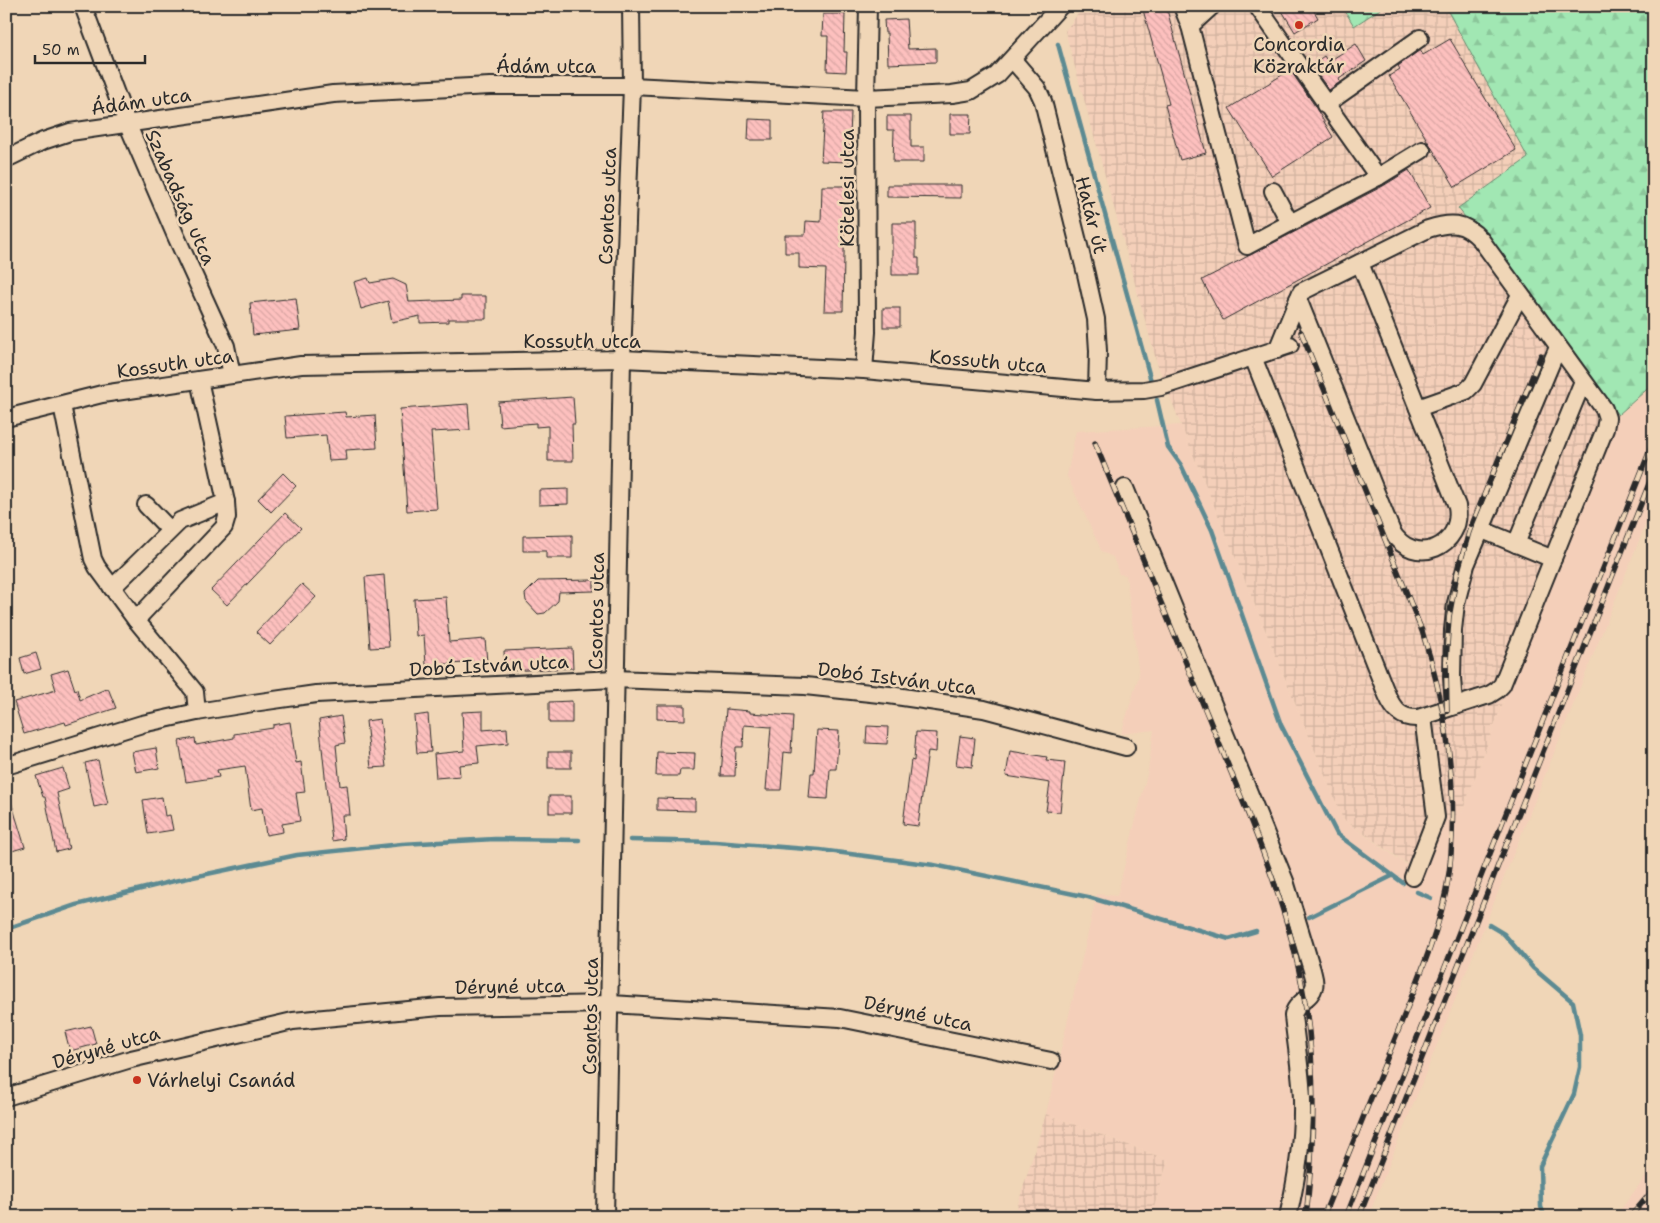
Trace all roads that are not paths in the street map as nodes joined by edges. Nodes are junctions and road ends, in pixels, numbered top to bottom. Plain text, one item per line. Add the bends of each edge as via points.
1 (83, 6) edge
2 (631, 6) edge
3 (868, 6) edge
4 (1060, 6) edge
5 (1182, 6) edge
6 (1212, 6) edge
7 (1257, 6) edge
8 (1190, 26) junction
9 (1420, 38) dead end
10 (1013, 60) junction
11 (632, 86) junction
12 (866, 98) junction
13 (1325, 105) junction
14 (127, 124) junction
15 (1422, 150) dead end
16 (7, 155) edge
17 (1378, 177) junction
18 (1273, 190) dead end
19 (1290, 223) junction
20 (1360, 263) junction
21 (1520, 295) junction
22 (1298, 299) junction
23 (1558, 346) junction
24 (1254, 357) junction
25 (622, 359) junction
26 (864, 370) junction
27 (232, 375) junction
28 (198, 380) junction
29 (1583, 381) junction
30 (1097, 391) junction
31 (62, 405) junction
32 (1418, 408) junction
33 (6, 418) edge
34 (1125, 488) dead end
35 (226, 502) junction
36 (146, 505) dead end
37 (206, 512) junction
38 (1480, 529) junction
39 (170, 530) junction
40 (214, 538) junction
41 (1516, 544) junction
42 (1553, 559) junction
43 (112, 588) junction
44 (136, 620) junction
45 (614, 679) junction
46 (1454, 706) junction
47 (197, 712) junction
48 (1423, 717) junction
49 (1126, 748) dead end
50 (6, 766) edge
51 (1413, 878) dead end
52 (611, 1004) junction
53 (1051, 1061) dead end
54 (6, 1096) edge
55 (605, 1217) edge
56 (1288, 1217) edge

1 - 14 street, Szabadság utca
2 - 11 street, Csontos utca
3 - 12 street, Kötelesi utca
4 - 10 street, Ádám utca
5 - 8 street
6 - 8 street
7 - 13 street
8 - 19 street via 1247,246
9 - 13 street
10 - 12 street, Ádám utca via 997,75 971,91
10 - 30 street, Határ út via 1037,88 1049,124 1096,319
11 - 12 street, Ádám utca
11 - 14 street, Ádám utca via 490,86 333,94
11 - 25 street, Csontos utca
12 - 26 street, Kötelesi utca via 867,332
13 - 17 street
14 - 16 street, Ádám utca via 70,132
14 - 27 street, Szabadság utca via 226,346
15 - 17 street
17 - 19 street
18 - 19 street
20 - 21 street via 1428,230 1445,224 1458,225 1475,234
20 - 22 street via 1301,292
20 - 32 street
21 - 23 street
21 - 32 street via 1473,384 1466,390
22 - 24 street, Kossuth utca via 1283,348
22 - 32 street via 1392,532 1408,547 1424,550 1440,546 1449,539 1457,524 1458,512
23 - 29 street
23 - 38 street
24 - 30 street, Kossuth utca via 1161,387
24 - 48 street via 1390,703 1402,716 1410,719
25 - 26 street, Kossuth utca
25 - 27 street, Kossuth utca via 301,365
25 - 45 street, Csontos utca
26 - 30 street, Kossuth utca
27 - 28 street, Kossuth utca
28 - 31 street, Kossuth utca via 102,394
28 - 35 street
29 - 41 street
29 - 42 street via 1607,418
31 - 33 street, Kossuth utca
31 - 43 street via 93,559
34 - 56 street via 1285,881 1312,970 1314,989 1295,1008 1293,1016 1302,1099 1299,1165
35 - 37 street
35 - 40 street via 226,522
36 - 39 street
37 - 39 street via 186,518
37 - 40 street
38 - 41 street
38 - 46 street via 1456,603 1452,652
39 - 43 street
40 - 44 street
41 - 42 street
42 - 46 street via 1502,685 1489,695
43 - 44 street
44 - 47 street via 196,692
45 - 47 street, Dobó István utca via 316,694
45 - 49 street, Dobó István utca via 805,686 889,695 984,709
45 - 52 street, Csontos utca
46 - 48 street
47 - 50 street, Dobó István utca via 142,724
48 - 51 street via 1436,817
52 - 53 street, Déryné utca via 840,1018
52 - 54 street, Déryné utca via 440,1007 293,1022 130,1058
52 - 55 street, Csontos utca

